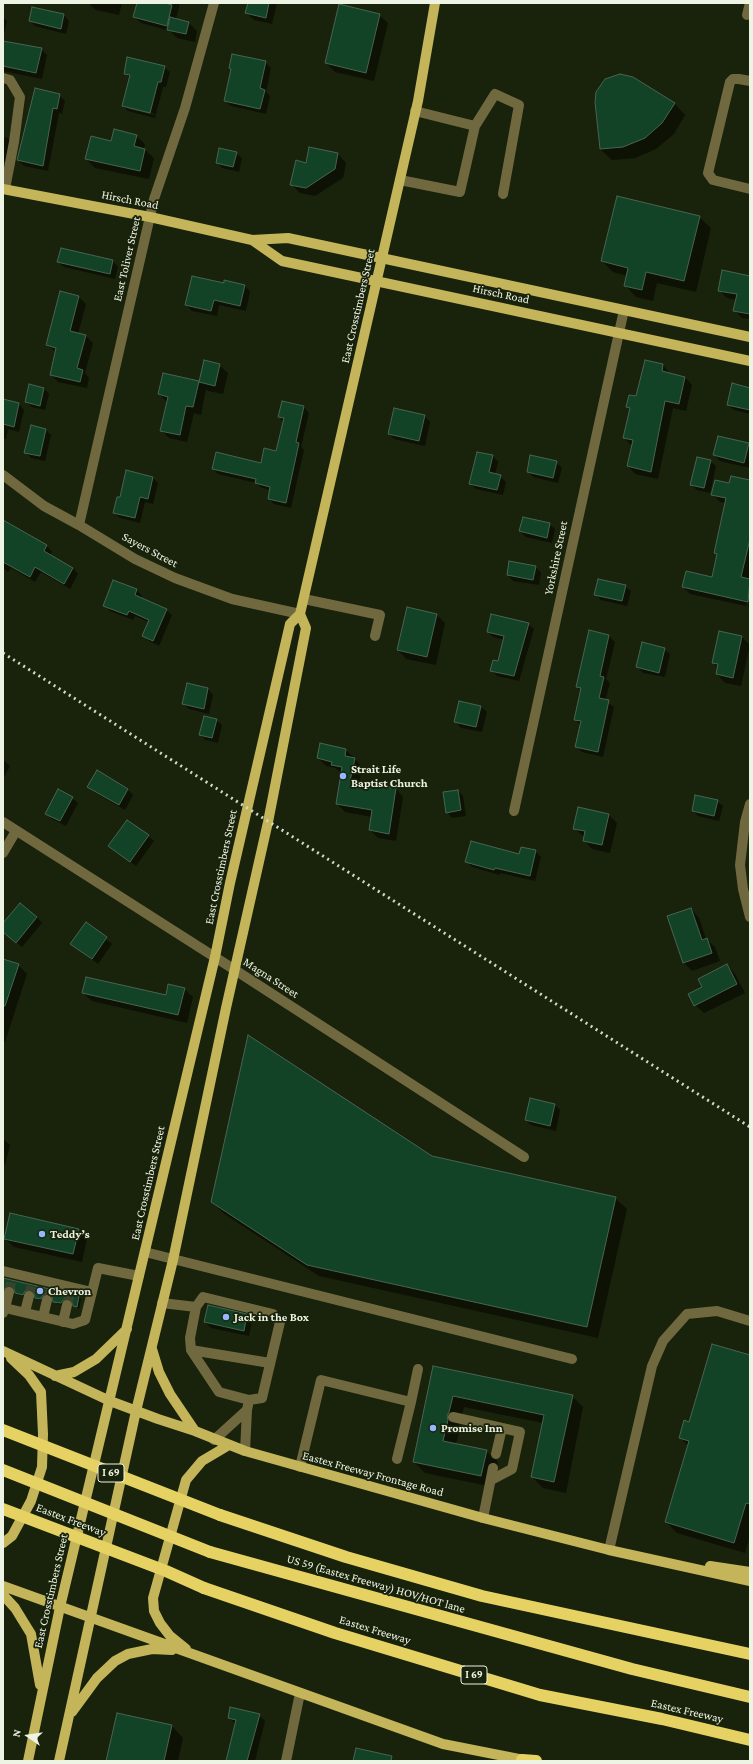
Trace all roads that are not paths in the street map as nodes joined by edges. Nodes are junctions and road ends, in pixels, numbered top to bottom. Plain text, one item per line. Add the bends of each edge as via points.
1 (214, 3) edge
2 (434, 3) edge
3 (750, 3) edge
4 (747, 15) dead end
5 (3, 78) edge
6 (750, 81) edge
7 (415, 112) junction
8 (475, 126) junction
9 (400, 180) junction
10 (4, 189) edge
11 (750, 189) edge
12 (503, 194) dead end
13 (150, 217) junction
14 (252, 240) junction
15 (382, 258) junction
16 (377, 280) junction
17 (624, 310) junction
18 (619, 333) junction
19 (750, 337) edge
20 (750, 361) edge
21 (3, 476) edge
22 (79, 525) junction
23 (304, 599) junction
24 (300, 614) junction
25 (375, 636) dead end
26 (750, 804) edge
27 (514, 811) dead end
28 (3, 822) edge
29 (16, 831) junction
30 (3, 853) edge
31 (750, 917) edge
32 (215, 957) junction
33 (235, 970) junction
34 (524, 1157) dead end
35 (144, 1252) junction
36 (173, 1260) junction
37 (3, 1271) edge
38 (139, 1276) junction
39 (9, 1292) tunnel mouth
40 (92, 1292) junction
41 (29, 1296) tunnel mouth
42 (47, 1300) tunnel mouth
43 (162, 1303) junction
44 (67, 1305) tunnel mouth
45 (196, 1306) junction
46 (4, 1309) edge
47 (25, 1312) junction
48 (43, 1317) junction
49 (750, 1321) edge
50 (63, 1322) junction
51 (127, 1329) junction
52 (152, 1349) junction
53 (191, 1350) junction
54 (3, 1351) edge
55 (572, 1360) dead end
56 (270, 1363) junction
57 (418, 1369) dead end
58 (55, 1376) junction
59 (110, 1401) junction
60 (411, 1402) junction
61 (248, 1405) junction
62 (136, 1411) junction
63 (454, 1418) dead end
64 (502, 1428) junction
65 (3, 1430) edge
66 (195, 1431) junction
67 (214, 1440) junction
68 (229, 1445) junction
69 (245, 1451) junction
70 (496, 1454) dead end
71 (397, 1459) dead end
72 (300, 1467) junction
73 (493, 1468) dead end
74 (3, 1470) edge
75 (491, 1480) junction
76 (3, 1509) edge
77 (483, 1518) junction
78 (3, 1543) edge
79 (609, 1550) junction
80 (750, 1572) edge
81 (750, 1581) edge
82 (3, 1586) edge
83 (3, 1595) edge
84 (60, 1607) junction
85 (92, 1618) junction
86 (182, 1650) junction
87 (192, 1654) junction
88 (750, 1654) edge
89 (300, 1693) junction
90 (40, 1694) junction
91 (750, 1697) edge
92 (70, 1716) junction
93 (750, 1740) edge
94 (524, 1760) edge
95 (28, 1761) edge
96 (60, 1761) edge
97 (286, 1761) edge
98 (536, 1761) edge

1 - 13 street, East Toliver Street via 185,108
2 - 7 main road, East Crosstimbers Street
3 - 4 street
5 - 10 street via 10,80 20,97
6 - 11 street via 739,78 730,82 708,173 712,180
7 - 8 street
7 - 9 main road, East Crosstimbers Street
8 - 9 street via 460,192
8 - 12 street via 495,94 519,105
9 - 15 main road, East Crosstimbers Street
10 - 13 main road, Hirsch Road
13 - 14 main road, Hirsch Road
13 - 22 street, East Toliver Street
14 - 15 main road, Hirsch Road via 288,238
14 - 16 main road, Hirsch Road via 282,261
15 - 16 main road, East Crosstimbers Street
15 - 17 main road, Hirsch Road
16 - 18 main road, Hirsch Road
16 - 23 main road, East Crosstimbers Street
17 - 18 street, Yorkshire Street
17 - 19 main road, Hirsch Road
18 - 20 main road, Hirsch Road
18 - 27 street, Yorkshire Street
21 - 22 street, Sayers Street via 44,506
22 - 24 street, Sayers Street via 135,559 175,578 232,599
23 - 24 main road, East Crosstimbers Street
23 - 25 street via 380,614
24 - 32 main road, East Crosstimbers Street via 290,624 231,875
24 - 33 main road via 306,628
26 - 31 street via 745,822 740,865
28 - 29 street, Magna Street
29 - 30 street
29 - 32 street, Magna Street
32 - 33 street, Magna Street
32 - 35 main road, East Crosstimbers Street
33 - 34 street, Magna Street
33 - 36 main road
35 - 36 street
35 - 38 main road, East Crosstimbers Street
36 - 43 main road
36 - 55 street
37 - 40 street
38 - 40 street via 98,1268
38 - 51 main road, East Crosstimbers Street
39 - 46 street
40 - 50 street via 85,1320 73,1324
41 - 47 street
42 - 48 street
43 - 45 street
43 - 52 main road
44 - 50 street
45 - 53 street via 190,1338
45 - 56 street via 203,1298 273,1314 280,1322
46 - 47 street
47 - 48 street
48 - 50 street
49 - 79 street via 717,1310 687,1314 663,1341 652,1366
51 - 58 main road via 96,1359 74,1372
51 - 59 main road, East Crosstimbers Street
52 - 62 main road
52 - 66 main road via 159,1372 170,1394
53 - 56 street
53 - 61 street via 219,1392
54 - 58 main road, Eastex Freeway Frontage Road
54 - 78 main road via 29,1375 41,1392 43,1434 42,1467 31,1501 12,1536
56 - 61 street via 262,1398
57 - 60 street
58 - 59 main road, Eastex Freeway Frontage Road
59 - 62 main road, Eastex Freeway Frontage Road
59 - 84 main road, East Crosstimbers Street
60 - 71 street
60 - 72 street via 321,1380
61 - 67 street
61 - 69 street
62 - 66 main road, Eastex Freeway Frontage Road
62 - 85 main road
63 - 64 street
64 - 70 street
64 - 75 street via 520,1432 512,1469
65 - 88 highway, I 69, bridge via 220,1515 346,1557 482,1596
66 - 67 main road, Eastex Freeway Frontage Road
67 - 68 main road, Eastex Freeway Frontage Road
68 - 69 main road, Eastex Freeway Frontage Road
68 - 87 main road via 202,1461 186,1480 153,1598 154,1611 160,1623 170,1636
69 - 72 main road, Eastex Freeway Frontage Road
72 - 77 main road, Eastex Freeway Frontage Road
73 - 75 street
74 - 91 highway, US 59 (Eastex Freeway) HOV/HOT lane, bridge via 210,1552 632,1669
75 - 77 street
76 - 93 highway, Eastex Freeway / I 69, bridge via 204,1588 335,1633 540,1695 662,1719
77 - 79 main road, Eastex Freeway Frontage Road
79 - 80 main road
79 - 81 main road, Eastex Freeway Frontage Road
82 - 84 main road
83 - 90 main road via 15,1608 31,1634
84 - 85 main road
84 - 90 main road, East Crosstimbers Street
85 - 86 main road
85 - 92 main road
86 - 87 main road
86 - 92 main road via 152,1649 128,1654 114,1661 97,1678
87 - 89 main road
89 - 94 main road via 443,1744
89 - 97 street
90 - 95 main road, East Crosstimbers Street
92 - 96 main road
94 - 98 highway

